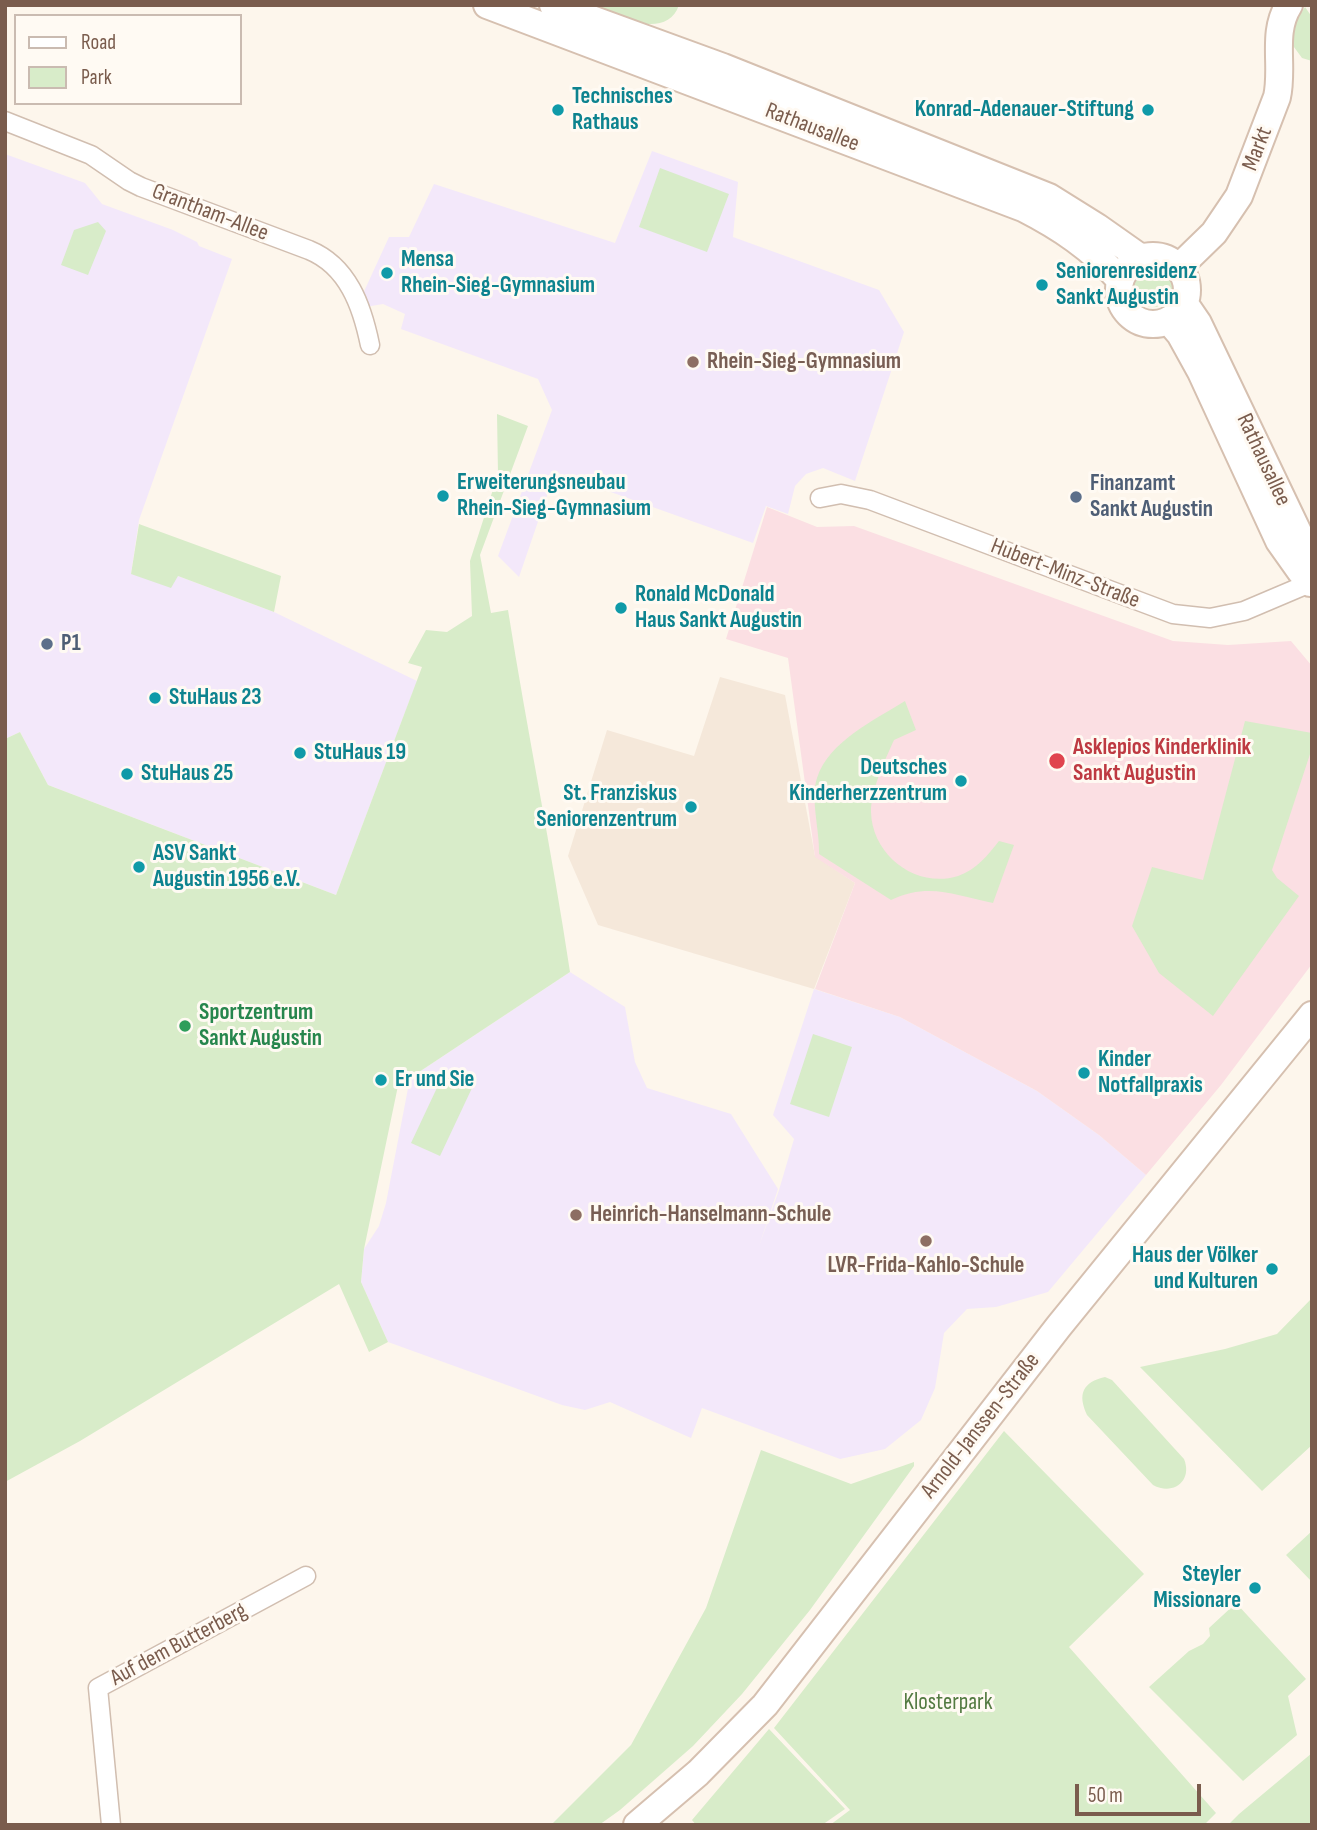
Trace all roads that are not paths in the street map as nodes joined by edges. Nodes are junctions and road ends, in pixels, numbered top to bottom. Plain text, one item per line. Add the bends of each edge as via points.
1 (487, 5) edge
2 (553, 5) edge
3 (1288, 8) edge
4 (5, 121) edge
5 (1140, 258) junction
6 (1179, 267) junction
7 (1120, 279) junction
8 (1177, 312) junction
9 (370, 345) dead end
10 (820, 498) dead end
11 (1311, 585) edge
12 (1312, 1015) edge
13 (306, 1576) dead end
14 (111, 1825) edge
15 (637, 1825) edge

1 - 7 street, Rathausallee via 1023,208 1086,246
2 - 5 street, Rathausallee via 723,67 1049,197
3 - 6 street, Markt via 1279,35 1277,97 1244,186 1214,233
4 - 9 street, Grantham-Allee via 91,155 141,187 330,260 353,293
5 - 6 street via 1161,256
5 - 7 street
6 - 8 street via 1187,283
7 - 8 street via 1119,299 1129,315 1148,324
8 - 11 street, Rathausallee via 1180,334 1279,541
10 - 11 street, Hubert-Minz-Straße via 841,494 870,500 1173,614 1210,618 1244,611
12 - 15 street, Arnold-Janssen-Straße via 1059,1326 765,1705 698,1773
13 - 14 street, Auf dem Butterberg via 98,1688

